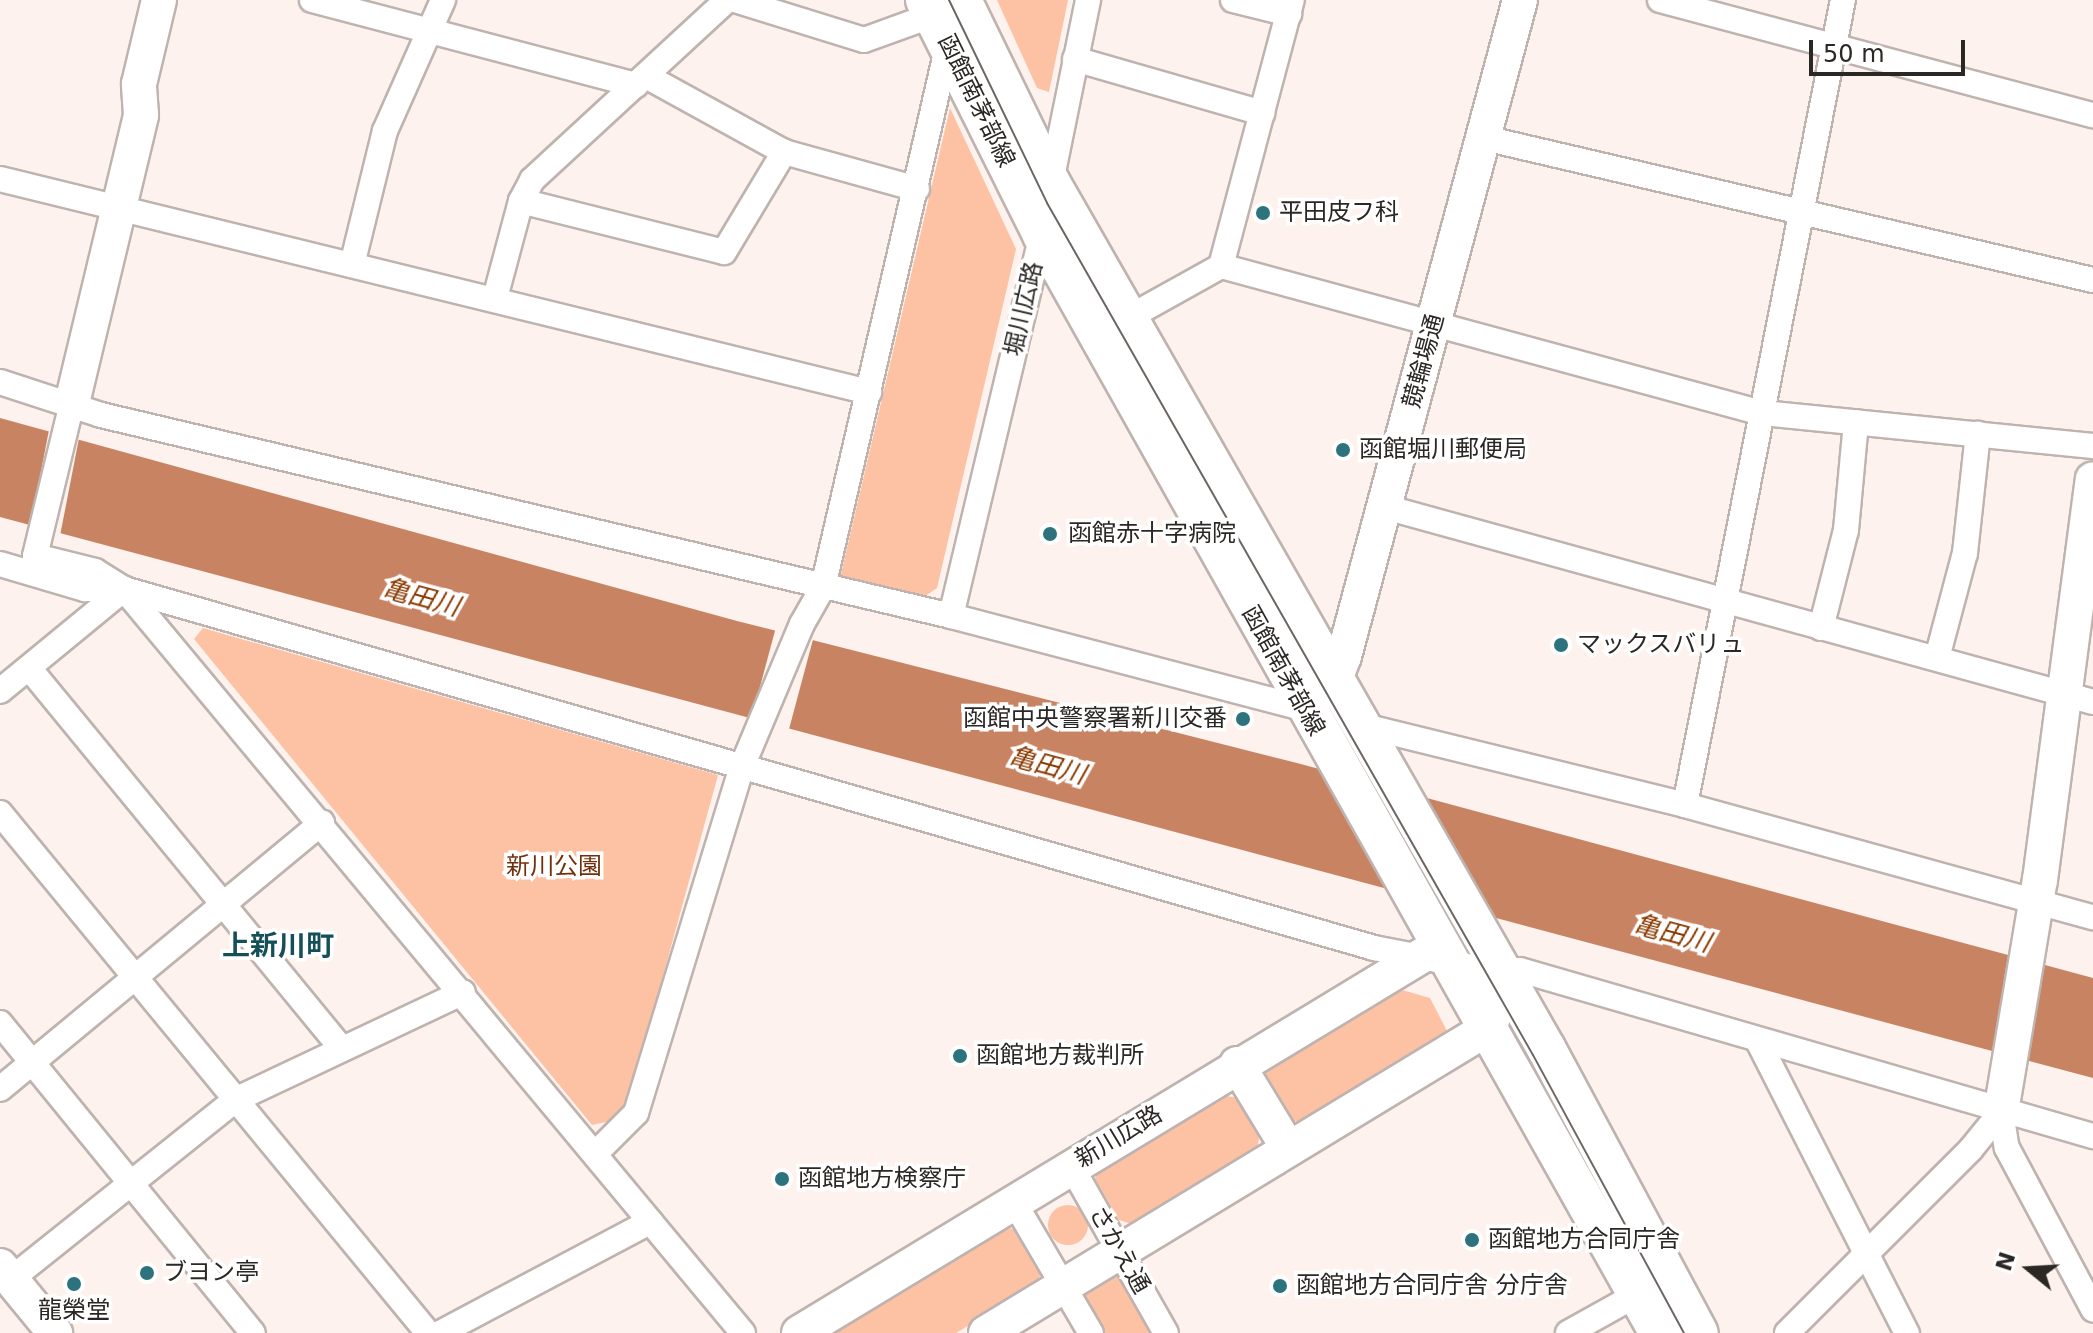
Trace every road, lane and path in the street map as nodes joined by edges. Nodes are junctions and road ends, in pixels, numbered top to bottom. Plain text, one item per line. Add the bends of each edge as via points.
1 (159, 0) edge
2 (312, 0) edge
3 (443, 0) edge
4 (727, 0) edge
5 (735, 0) edge
6 (1088, 0) edge
7 (1233, 0) edge
8 (1520, 0) edge
9 (1660, 0) edge
10 (1843, 0) edge
11 (1291, 7) edge
12 (945, 12) edge
13 (430, 30) junction
14 (1834, 47) junction
15 (1075, 59) junction
16 (641, 81) junction
17 (1262, 113) junction
18 (2093, 115) edge
19 (1484, 138) junction
20 (784, 152) junction
21 (0, 179) edge
22 (1051, 183) junction
23 (917, 189) junction
24 (521, 201) junction
25 (119, 207) junction
26 (1800, 214) junction
27 (1042, 235) junction
28 (352, 265) junction
29 (1221, 266) junction
30 (2093, 280) edge
31 (495, 298) junction
32 (1114, 326) junction
33 (1434, 327) junction
34 (0, 382) edge
35 (869, 392) junction
36 (72, 403) junction
37 (1762, 413) junction
38 (1856, 422) junction
39 (1978, 434) junction
40 (2093, 446) edge
41 (2093, 479) edge
42 (1385, 507) junction
43 (37, 547) junction
44 (0, 549) edge
45 (0, 564) edge
46 (823, 587) junction
47 (124, 589) junction
48 (1726, 603) junction
49 (951, 616) junction
50 (1821, 628) junction
51 (1937, 658) junction
52 (29, 668) junction
53 (1334, 682) junction
54 (0, 691) edge
55 (2078, 698) edge
56 (1303, 708) junction
57 (1358, 724) junction
58 (741, 769) junction
59 (1685, 805) junction
60 (0, 813) edge
61 (322, 823) junction
62 (2037, 902) junction
63 (224, 906) junction
64 (2093, 917) edge
65 (1433, 944) junction
66 (1499, 967) junction
67 (136, 978) junction
68 (463, 992) junction
69 (0, 1023) edge
70 (1490, 1027) junction
71 (1759, 1043) junction
72 (342, 1049) junction
73 (32, 1063) junction
74 (1237, 1064) junction
75 (0, 1089) edge
76 (235, 1100) junction
77 (2001, 1112) junction
78 (2093, 1136) edge
79 (1288, 1148) junction
80 (595, 1154) junction
81 (1071, 1166) junction
82 (131, 1184) junction
83 (1014, 1202) junction
84 (650, 1222) junction
85 (1120, 1250) junction
86 (1866, 1252) junction
87 (6, 1273) edge
88 (1063, 1285) junction
89 (1638, 1294) junction
90 (2093, 1309) edge
91 (43, 1330) edge
92 (253, 1333) edge
93 (428, 1333) edge
94 (440, 1333) edge
95 (743, 1333) edge
96 (799, 1333) edge
97 (986, 1333) edge
98 (1091, 1333) edge
99 (1166, 1333) edge
100 (1568, 1333) edge
101 (1659, 1333) edge
102 (1699, 1333) edge
103 (1787, 1333) edge
104 (1907, 1333) edge

1 - 25 street via 139,84 141,115
2 - 13 street
3 - 13 street
4 - 16 street
5 - 12 street via 864,40
6 - 15 street, 堀川広路
7 - 11 street
8 - 19 street, 競輪場通
9 - 14 street
10 - 14 street
11 - 17 street
12 - 22 main road
12 - 23 street
12 - 27 main road, 函館南茅部線
13 - 16 street
13 - 28 street via 385,131
14 - 18 street
14 - 26 street
15 - 17 street
15 - 22 street, 堀川広路
16 - 20 street
16 - 24 street via 532,180
17 - 29 street
19 - 26 street
19 - 33 street, 競輪場通
20 - 23 street
20 - 24 street via 724,252
21 - 25 street
22 - 27 street, 堀川広路
22 - 32 main road
23 - 35 street
24 - 31 street
25 - 28 street
25 - 36 street
26 - 30 street
26 - 37 street
27 - 32 main road, 函館南茅部線
27 - 49 street, 堀川広路
28 - 31 street
29 - 32 street
29 - 33 street
31 - 35 street
32 - 53 main road
32 - 56 main road, 函館南茅部線
33 - 37 street
33 - 42 street, 競輪場通
34 - 36 street
35 - 46 street
36 - 43 street
36 - 46 street via 101,415
37 - 38 street
37 - 48 street
38 - 39 street
38 - 50 street via 1846,530
39 - 40 street
39 - 51 street via 1965,553
41 - 55 street
42 - 48 street
42 - 53 street, 競輪場通
43 - 44 street
43 - 47 street
45 - 47 street via 85,589
46 - 49 street
46 - 58 street
47 - 52 street
47 - 58 street
47 - 61 street
48 - 50 street
48 - 59 street
49 - 56 street
50 - 51 street
51 - 55 street
52 - 54 street
52 - 63 street
53 - 56 street
53 - 57 main road
55 - 62 street
56 - 57 street
56 - 65 main road, 函館南茅部線
57 - 59 street
57 - 66 main road
58 - 65 street
58 - 80 street via 636,1113
59 - 62 street
60 - 67 street
61 - 63 street
61 - 68 street
62 - 64 street
62 - 77 street
63 - 67 street
63 - 72 street
65 - 66 street
65 - 70 main road, 函館南茅部線
65 - 74 street, 新川広路
66 - 70 street via 1499,997
66 - 71 street
66 - 102 main road
67 - 73 street
67 - 76 street
68 - 72 street
68 - 80 street
69 - 73 street
70 - 79 street
70 - 89 main road, 函館南茅部線
71 - 77 street
71 - 86 street
72 - 76 street
73 - 75 street
73 - 82 street
74 - 79 street
74 - 81 street, 新川広路
76 - 82 street
76 - 93 street
77 - 78 street
77 - 86 street via 1971,1149
77 - 90 street via 2007,1148
79 - 85 street
80 - 84 street
81 - 83 street, 新川広路
81 - 85 street, さかえ通
82 - 87 street
82 - 92 street
83 - 88 street
83 - 96 street, 新川広路
84 - 94 street
84 - 95 street
85 - 88 street
85 - 99 street, さかえ通
86 - 103 street
86 - 104 street
87 - 91 street
88 - 97 street
88 - 98 street
89 - 100 street
89 - 101 main road, 函館南茅部線

